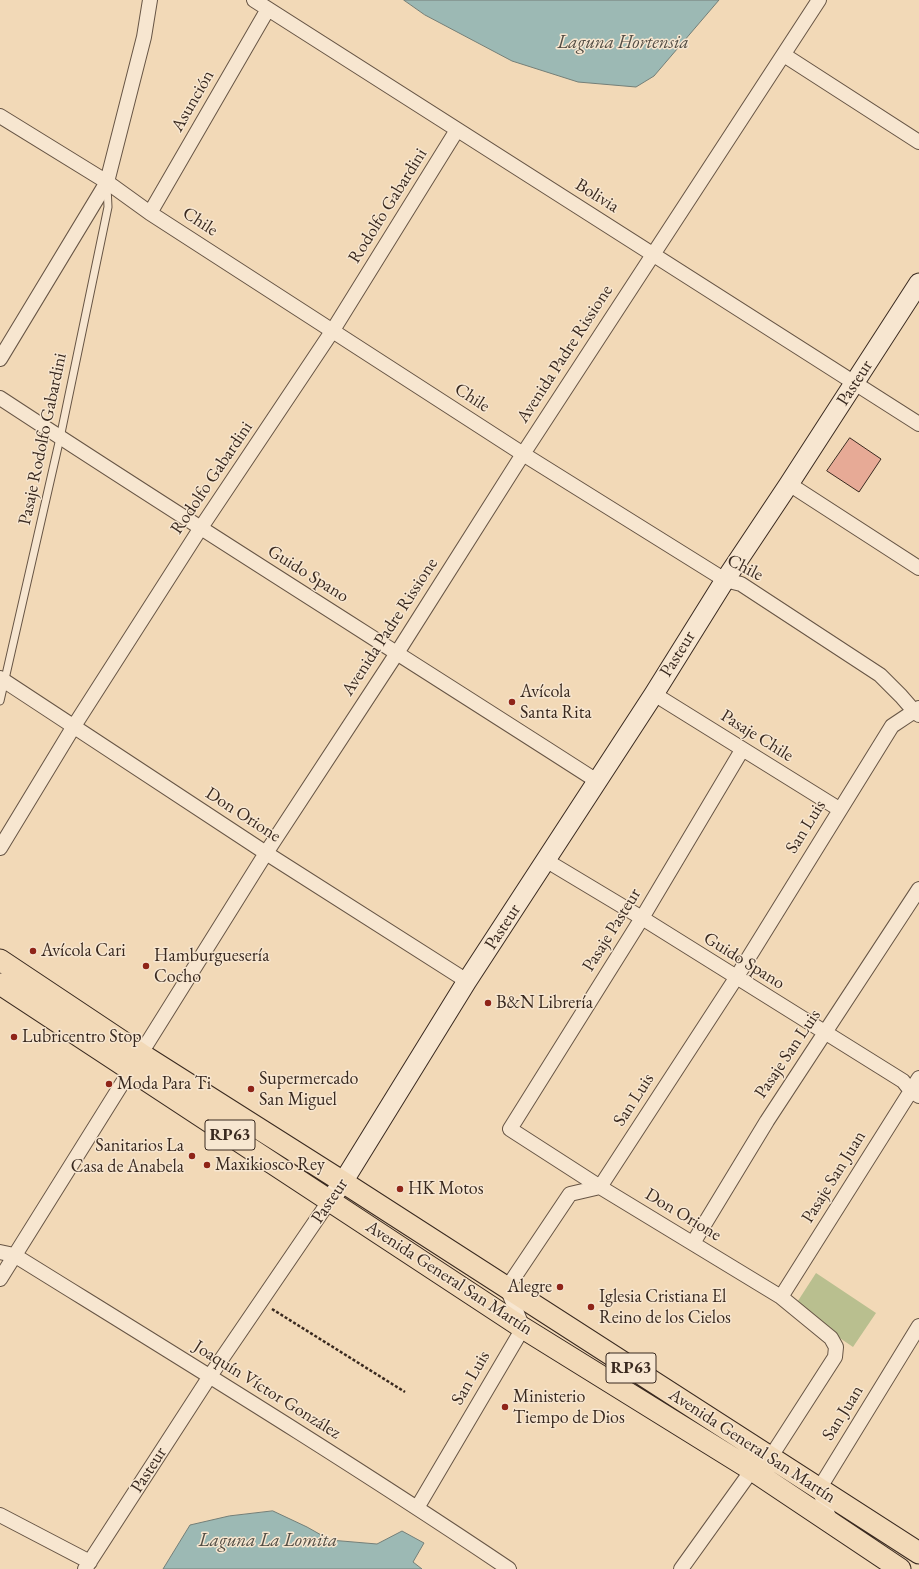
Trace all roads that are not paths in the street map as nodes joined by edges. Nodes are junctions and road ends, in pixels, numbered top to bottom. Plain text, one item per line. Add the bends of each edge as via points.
1 (150, 0) edge
2 (254, 0) edge
3 (819, 0) edge
4 (268, 9) junction
5 (784, 55) junction
6 (0, 116) edge
7 (457, 130) junction
8 (919, 142) edge
9 (106, 182) junction
10 (150, 213) junction
11 (653, 254) junction
12 (919, 283) edge
13 (333, 330) junction
14 (0, 359) edge
15 (854, 383) junction
16 (0, 398) edge
17 (919, 424) edge
18 (60, 438) junction
19 (523, 454) junction
20 (789, 484) junction
21 (200, 529) junction
22 (919, 568) edge
23 (724, 580) junction
24 (397, 652) junction
25 (2, 679) edge
26 (654, 694) junction
27 (0, 701) edge
28 (917, 711) edge
29 (74, 726) junction
30 (742, 750) junction
31 (597, 781) junction
32 (839, 810) junction
33 (0, 848) edge
34 (266, 853) junction
35 (547, 861) junction
36 (919, 889) edge
37 (642, 918) junction
38 (0, 960) edge
39 (736, 978) junction
40 (467, 981) junction
41 (0, 984) edge
42 (825, 1034) junction
43 (136, 1062) junction
44 (919, 1078) edge
45 (915, 1093) edge
46 (510, 1129) joint
47 (343, 1182) junction
48 (600, 1187) junction
49 (330, 1200) junction
50 (693, 1243) junction
51 (0, 1252) edge
52 (14, 1255) junction
53 (0, 1279) edge
54 (507, 1288) junction
55 (781, 1296) junction
56 (919, 1326) edge
57 (523, 1328) junction
58 (210, 1376) junction
59 (770, 1458) junction
60 (752, 1470) junction
61 (819, 1489) junction
62 (417, 1508) junction
63 (0, 1515) edge
64 (831, 1523) junction
65 (919, 1553) edge
66 (88, 1565) edge
67 (509, 1569) edge
68 (682, 1569) edge
69 (900, 1569) edge

1 - 9 street via 144,37
2 - 4 street, Bolivia
3 - 5 street, Avenida Padre Rissione
4 - 7 street, Bolivia
4 - 10 street, Asunción
5 - 8 street
5 - 11 street, Avenida Padre Rissione
6 - 9 street, Chile
7 - 11 street, Bolivia
7 - 13 street, Rodolfo Gabardini
9 - 10 street, Chile
9 - 14 street
9 - 18 lane, Pasaje Rodolfo Gabardini via 108,207
10 - 13 street, Chile
11 - 15 street, Bolivia
11 - 19 street, Avenida Padre Rissione
12 - 15 street, Pasteur
13 - 19 street, Chile
13 - 21 street, Rodolfo Gabardini
15 - 17 street, Bolivia
15 - 20 street, Pasteur
16 - 18 street, Guido Spano
18 - 21 street, Guido Spano
18 - 25 lane, Pasaje Rodolfo Gabardini
19 - 23 street, Chile
19 - 24 street, Avenida Padre Rissione
20 - 22 street
20 - 23 street, Pasteur
21 - 24 street, Guido Spano
21 - 29 street, Rodolfo Gabardini
23 - 26 street, Pasteur
23 - 28 street, Chile via 741,584 880,675
24 - 31 street, Guido Spano
24 - 34 street, Avenida Padre Rissione
25 - 27 lane, Pasaje Rodolfo Gabardini
25 - 29 street, Don Orione
26 - 30 street, Pasaje Chile
26 - 31 street, Pasteur
28 - 32 street, San Luis via 892,726
29 - 33 street, Rodolfo Gabardini
29 - 34 street, Don Orione
30 - 32 street, Pasaje Chile
30 - 37 street, Pasaje Pasteur
31 - 35 street, Pasteur
32 - 39 street, San Luis
34 - 40 street, Don Orione
34 - 43 street, Avenida Padre Rissione
35 - 37 street, Guido Spano
35 - 40 street, Pasteur
36 - 42 street, Pasaje San Luis
37 - 39 street, Guido Spano
37 - 46 street, Pasaje Pasteur
38 - 43 main road, Avenida General San Martín / RP63
39 - 42 street, Guido Spano
39 - 48 street, San Luis
40 - 47 street, Pasteur
41 - 43 main road, Avenida General San Martín / RP63
42 - 45 street, Guido Spano via 903,1081
42 - 50 street, Pasaje San Luis via 767,1121
43 - 47 main road, Avenida General San Martín / RP63
43 - 49 main road, Avenida General San Martín / RP63
43 - 52 street, Avenida Padre Rissione
44 - 45 street, Pasaje San Juan
45 - 55 street, Pasaje San Juan
46 - 48 street, Don Orione
47 - 49 street, Pasteur
47 - 54 main road, Avenida General San Martín / RP63
48 - 50 street, Don Orione
48 - 54 street via 570,1194
49 - 57 main road, Avenida General San Martín / RP63
49 - 58 street, Pasteur
50 - 55 street, Don Orione
51 - 52 street, Joaquín Víctor González
52 - 53 street, Avenida Padre Rissione
52 - 58 street, Joaquín Víctor González
54 - 57 street
54 - 59 main road, Avenida General San Martín / RP63
55 - 59 street, Don Orione via 832,1338 836,1347 835,1357
56 - 61 street, San Juan
57 - 60 main road, Avenida General San Martín / RP63
57 - 62 street, San Luis
58 - 62 street, Joaquín Víctor González
58 - 66 street, Pasteur
59 - 60 street
59 - 61 main road, Avenida General San Martín / RP63
60 - 64 main road, Avenida General San Martín / RP63
60 - 68 street
61 - 64 street
61 - 65 main road, Avenida General San Martín / RP63
62 - 67 street, Joaquín Víctor González
63 - 66 street
64 - 69 main road, Avenida General San Martín / RP63

